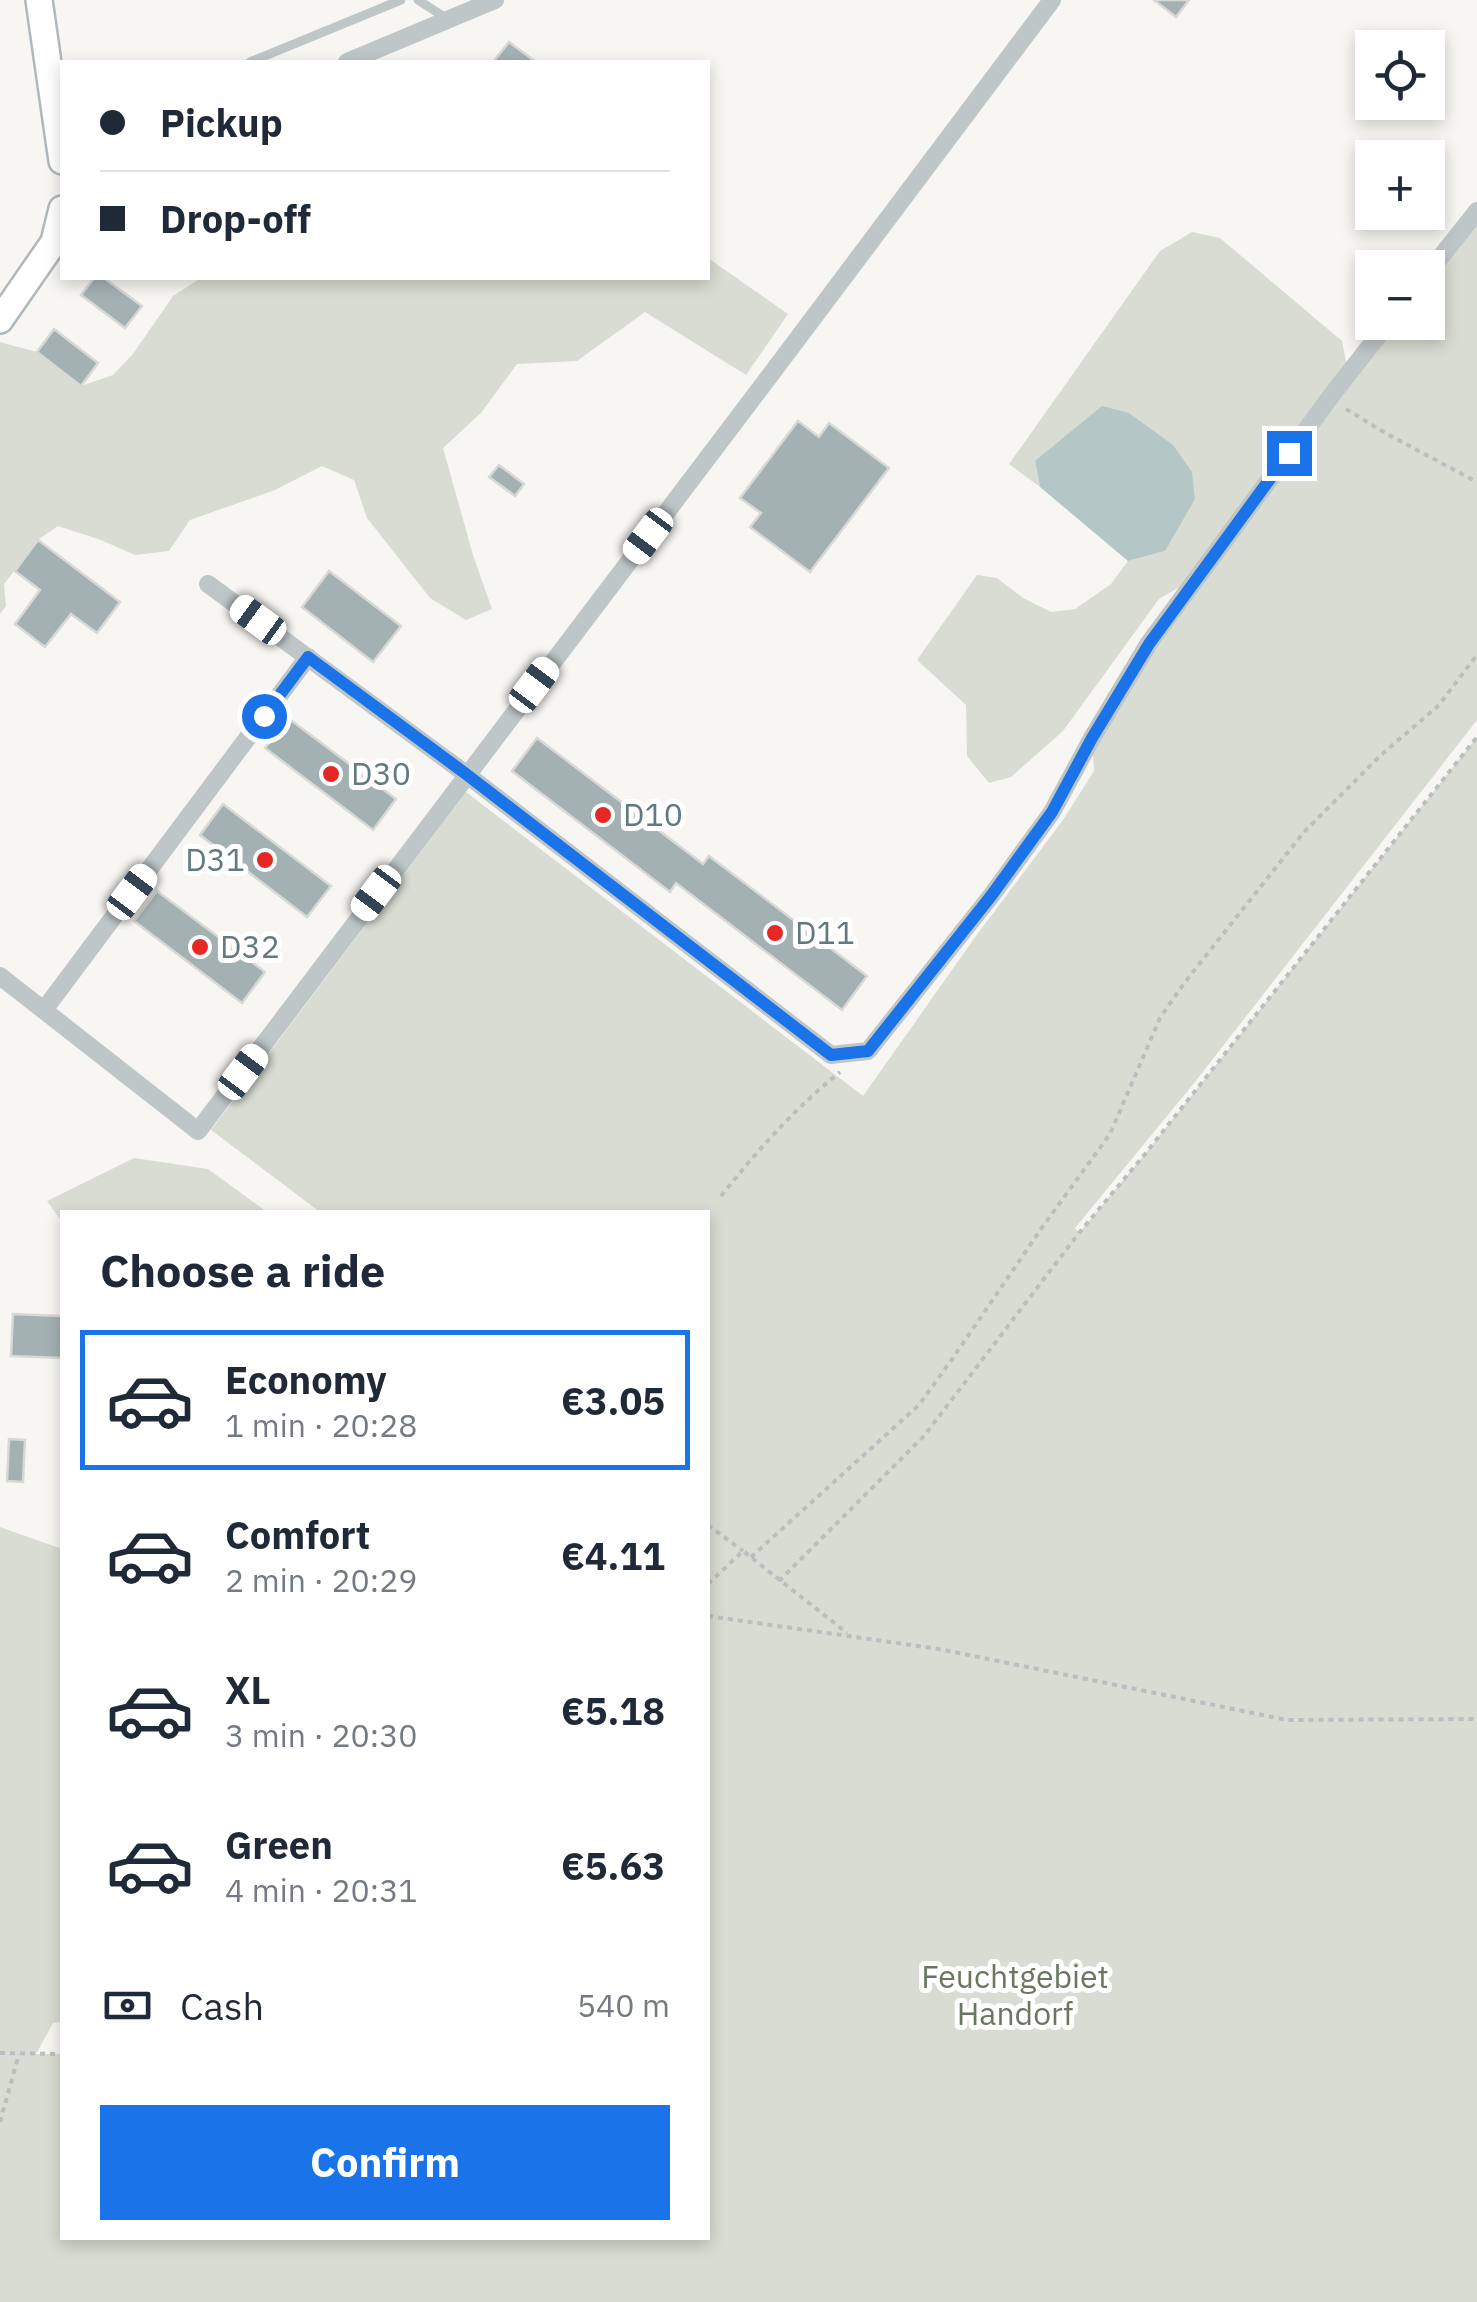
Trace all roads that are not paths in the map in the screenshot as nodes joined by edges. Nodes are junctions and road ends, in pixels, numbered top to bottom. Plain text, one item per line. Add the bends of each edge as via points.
1 (40, 0) edge
2 (401, 0) edge
3 (418, 0) edge
4 (1052, 0) edge
5 (484, 2) edge
6 (448, 20) junction
7 (255, 60) edge
8 (352, 60) edge
9 (58, 96) edge
10 (60, 128) edge
11 (1477, 210) edge
12 (60, 217) edge
13 (1445, 252) edge
14 (0, 320) edge
15 (1375, 340) edge
16 (208, 584) dead end
17 (308, 657) junction
18 (466, 774) junction
19 (0, 976) edge
20 (44, 1010) junction

1 - 9 street
2 - 7 lane
3 - 6 lane
4 - 18 street
5 - 6 street
6 - 8 street
9 - 10 street
11 - 13 street
12 - 14 street via 54,242
15 - 18 street via 1149,644 1052,812 868,1051 831,1055
16 - 17 street
17 - 18 street
17 - 20 street
18 - 20 street via 198,1131
19 - 20 street

